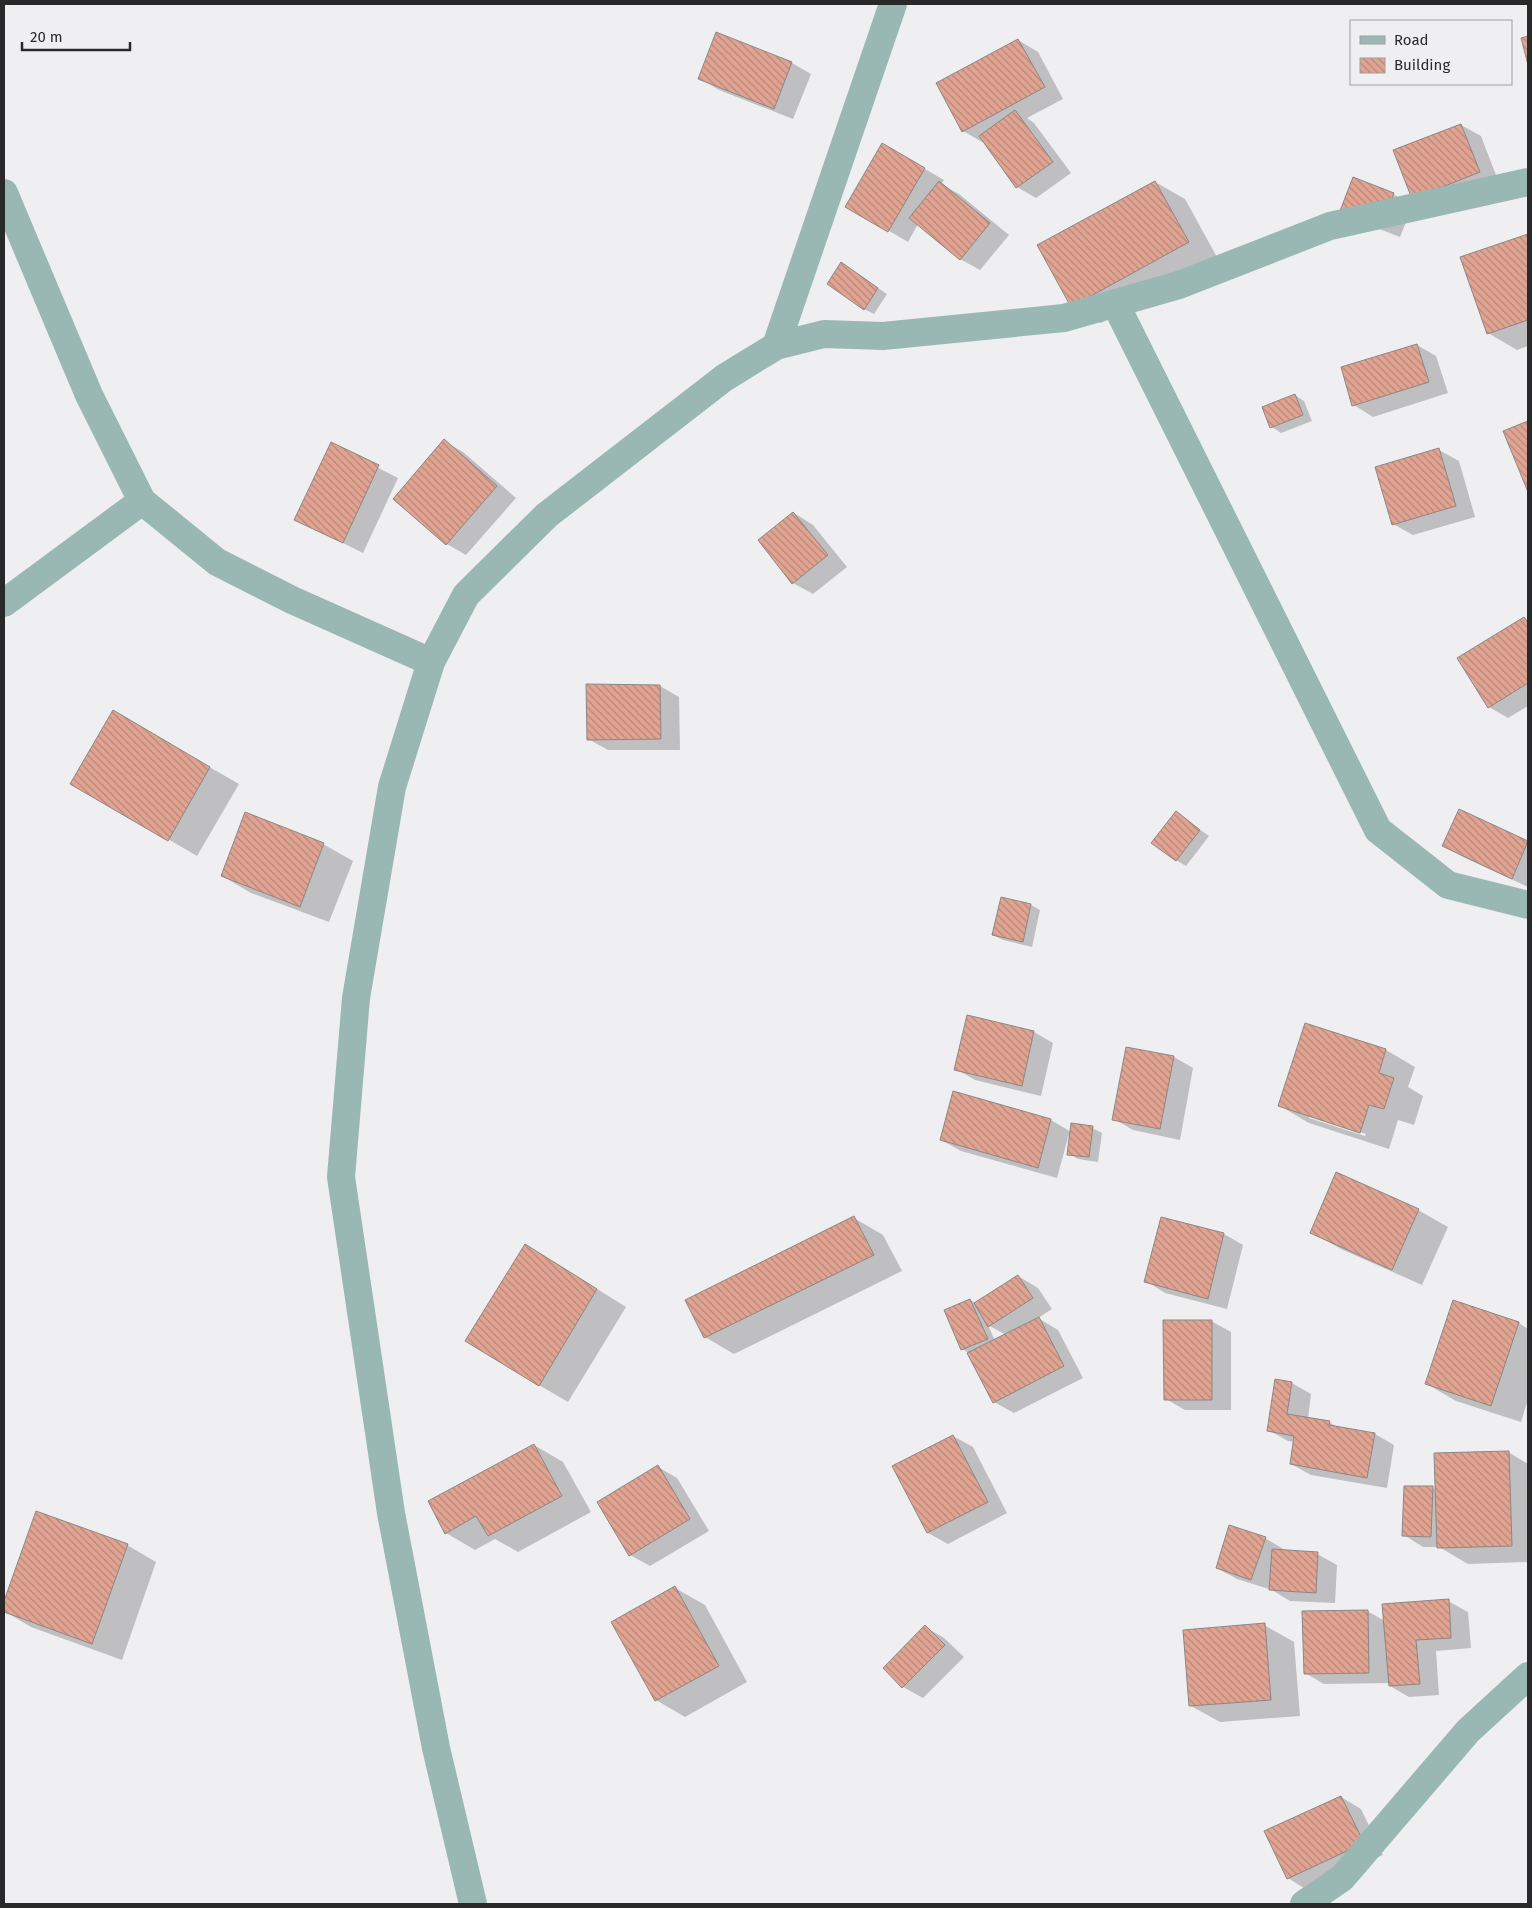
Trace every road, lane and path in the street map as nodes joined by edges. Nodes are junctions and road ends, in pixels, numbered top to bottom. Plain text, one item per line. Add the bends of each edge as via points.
1 (893, 4) edge
2 (1528, 182) edge
3 (4, 193) edge
4 (1115, 303) junction
5 (776, 346) junction
6 (142, 500) junction
7 (4, 604) edge
8 (432, 662) junction
9 (1528, 905) edge
10 (1528, 1676) edge
11 (473, 1904) edge
12 (1304, 1904) edge

1 - 5 street
2 - 4 street via 1330,226 1178,285
3 - 6 street via 89,394
4 - 5 street via 1064,318 883,336 824,334
4 - 9 street via 1378,830 1448,885
5 - 8 street via 724,378 547,515 466,595
6 - 7 street
6 - 8 street via 217,562 292,600
8 - 11 street via 392,787 356,998 341,1177 392,1513 436,1748
10 - 12 street via 1468,1731 1342,1878

